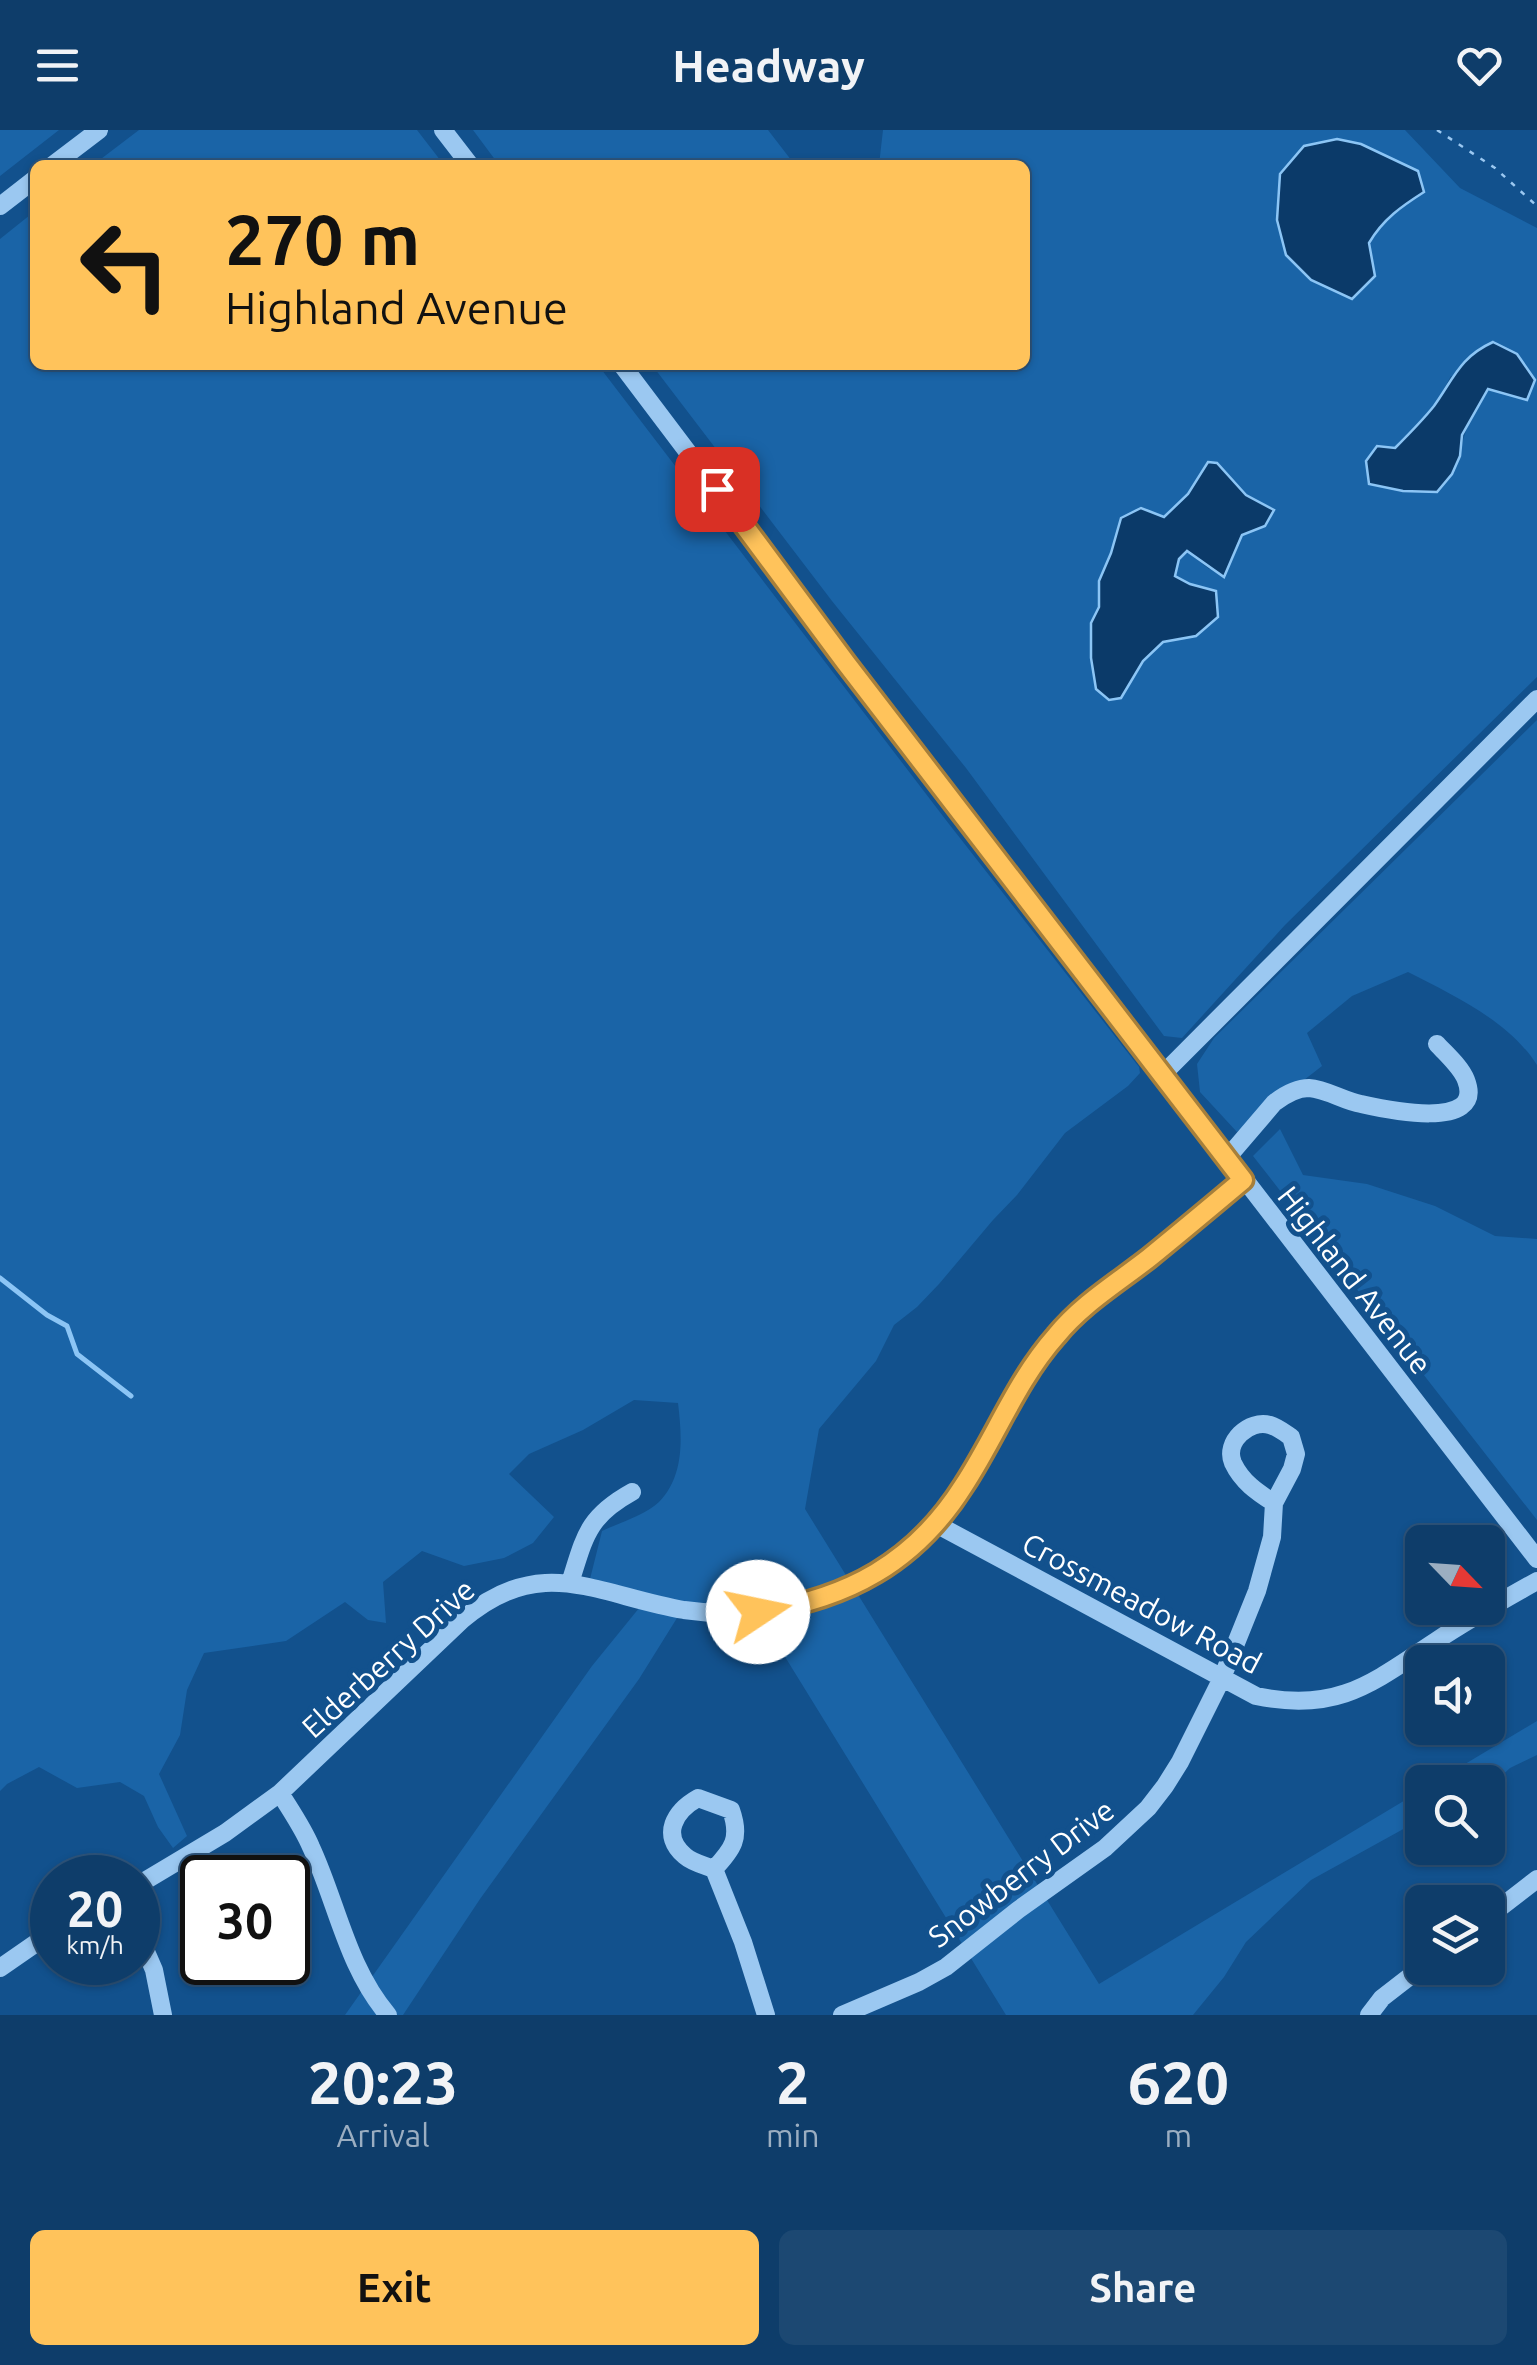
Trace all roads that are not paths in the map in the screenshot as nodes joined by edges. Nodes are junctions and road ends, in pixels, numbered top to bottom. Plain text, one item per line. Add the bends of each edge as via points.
1 (100, 130) edge
2 (443, 130) edge
3 (60, 160) edge
4 (466, 160) edge
5 (30, 183) edge
6 (0, 206) edge
7 (626, 370) edge
8 (1537, 700) edge
9 (1438, 1044) dead end
10 (1162, 1075) junction
11 (1226, 1158) junction
12 (1243, 1180) junction
13 (632, 1492) dead end
14 (1274, 1503) junction
15 (936, 1524) junction
16 (1537, 1559) edge
17 (1537, 1581) edge
18 (570, 1583) junction
19 (1222, 1678) junction
20 (280, 1793) junction
21 (714, 1869) dead end
22 (160, 1871) edge
23 (1537, 1879) edge
24 (1505, 1904) edge
25 (30, 1947) edge
26 (0, 1968) edge
27 (1405, 1980) edge
28 (157, 1985) edge
29 (162, 2015) edge
30 (388, 2015) edge
31 (766, 2015) edge
32 (842, 2015) edge
33 (1369, 2015) edge

1 - 3 street
2 - 4 street
5 - 6 street
7 - 10 street, Highland Avenue
8 - 10 street
9 - 11 street via 1468,1085 1458,1110 1434,1114 1364,1105 1306,1088 1282,1096
10 - 11 street, Highland Avenue
11 - 12 street, Highland Avenue
12 - 15 street, Elderberry Drive via 1056,1336
12 - 16 street, Highland Avenue
13 - 18 street via 609,1504 590,1528
14 - 14 street via 1296,1454 1292,1438 1256,1424 1232,1444 1231,1460 1249,1486
14 - 19 street, Snowberry Drive via 1257,1591
15 - 18 street, Elderberry Drive via 858,1584 793,1607 701,1612
15 - 19 street, Crossmeadow Road
17 - 19 street, Crossmeadow Road via 1386,1676 1340,1696 1271,1699
18 - 20 street, Elderberry Drive via 515,1588 473,1610
19 - 32 street, Snowberry Drive via 1165,1786 1105,1848 946,1967
20 - 22 street, Elderberry Drive
20 - 30 street via 312,1848 354,1958
21 - 31 street
23 - 24 street
25 - 26 street
27 - 33 street
28 - 29 street

